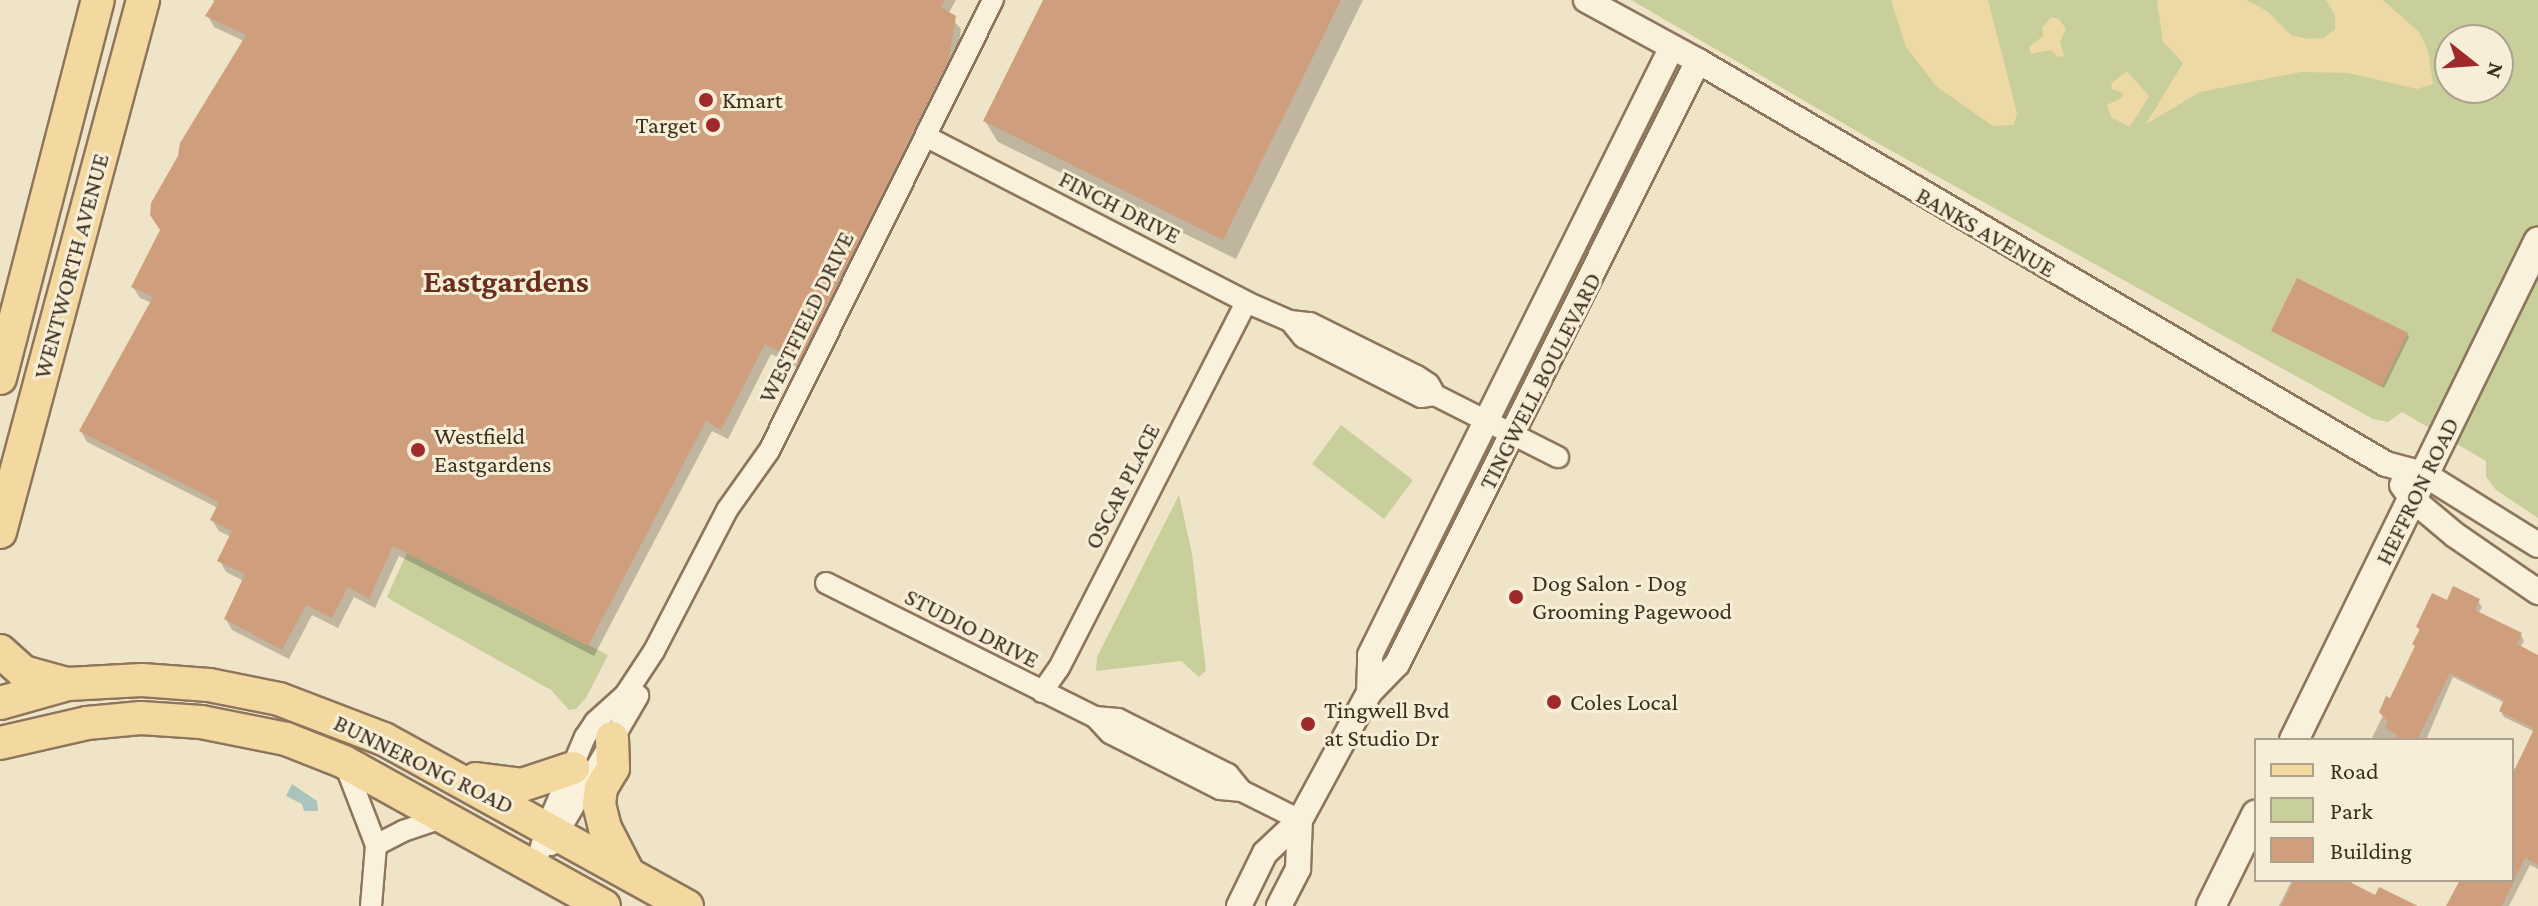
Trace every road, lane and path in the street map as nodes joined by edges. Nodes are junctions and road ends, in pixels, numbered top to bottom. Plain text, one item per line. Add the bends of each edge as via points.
1 (98, 0) edge
2 (143, 0) edge
3 (993, 0) edge
4 (1586, 0) edge
5 (1671, 49) junction
6 (1698, 61) junction
7 (927, 137) junction
8 (2538, 242) edge
9 (1246, 302) junction
10 (0, 378) edge
11 (1486, 420) junction
12 (1513, 432) junction
13 (1558, 457) dead end
14 (2418, 487) junction
15 (0, 532) edge
16 (2538, 545) edge
17 (826, 583) dead end
18 (2538, 592) edge
19 (0, 651) edge
20 (654, 651) junction
21 (68, 684) junction
22 (1042, 692) junction
23 (1369, 693) junction
24 (0, 703) edge
25 (612, 738) junction
26 (2295, 738) edge
27 (1, 740) edge
28 (344, 762) junction
29 (573, 768) junction
30 (461, 779) junction
31 (445, 817) junction
32 (2254, 819) edge
33 (1300, 820) junction
34 (553, 830) junction
35 (376, 845) junction
36 (535, 867) junction
37 (628, 873) junction
38 (371, 906) edge
39 (604, 906) edge
40 (687, 906) edge
41 (1239, 906) edge
42 (1279, 906) edge
43 (2211, 906) edge

1 - 10 main road, WENTWORTH AVENUE
2 - 15 main road, WENTWORTH AVENUE
3 - 7 street, WESTFIELD DRIVE
4 - 5 street, BANKS AVENUE
5 - 6 street, BANKS AVENUE
5 - 11 street, TINGWELL BOULEVARD
6 - 12 street, TINGWELL BOULEVARD
6 - 14 street, BANKS AVENUE
7 - 9 street, FINCH DRIVE
7 - 20 street, WESTFIELD DRIVE via 769,451 727,510
8 - 14 main road, HEFFRON ROAD
9 - 11 street, FINCH DRIVE via 1290,321 1310,323 1417,376 1435,395
9 - 22 street, OSCAR PLACE
11 - 12 street, FINCH DRIVE
11 - 23 street, TINGWELL BOULEVARD via 1370,655
12 - 13 street, FINCH DRIVE
12 - 23 street, TINGWELL BOULEVARD via 1397,664
14 - 16 street, BANKS AVENUE
14 - 18 street, BANKS AVENUE via 2482,556
14 - 26 main road, HEFFRON ROAD
17 - 22 street, STUDIO DRIVE
19 - 21 main road via 23,672
20 - 25 street, WESTFIELD DRIVE via 642,689
20 - 29 street, WESTFIELD DRIVE via 625,695 595,722
21 - 24 main road, BUNNERONG ROAD
21 - 30 main road, BUNNERONG ROAD via 142,680 245,691 384,739
22 - 33 street, STUDIO DRIVE via 1095,717 1118,719 1228,774 1242,791
23 - 33 street, TINGWELL BOULEVARD
25 - 34 street, WESTFIELD DRIVE
25 - 37 main road via 613,768 599,804
27 - 28 main road, BUNNERONG ROAD via 87,723 171,720 265,734
28 - 31 main road, BUNNERONG ROAD
28 - 35 street
29 - 30 main road via 522,785
29 - 34 street, WESTFIELD DRIVE
30 - 34 main road, BUNNERONG ROAD
31 - 35 street
31 - 36 main road, BUNNERONG ROAD
32 - 43 main road
33 - 41 street, TINGWELL BOULEVARD via 1265,853
33 - 42 street, TINGWELL BOULEVARD via 1298,869
34 - 36 street, WESTFIELD DRIVE
34 - 37 main road, BUNNERONG ROAD
35 - 38 street
36 - 39 main road, BUNNERONG ROAD
37 - 40 main road, BUNNERONG ROAD

